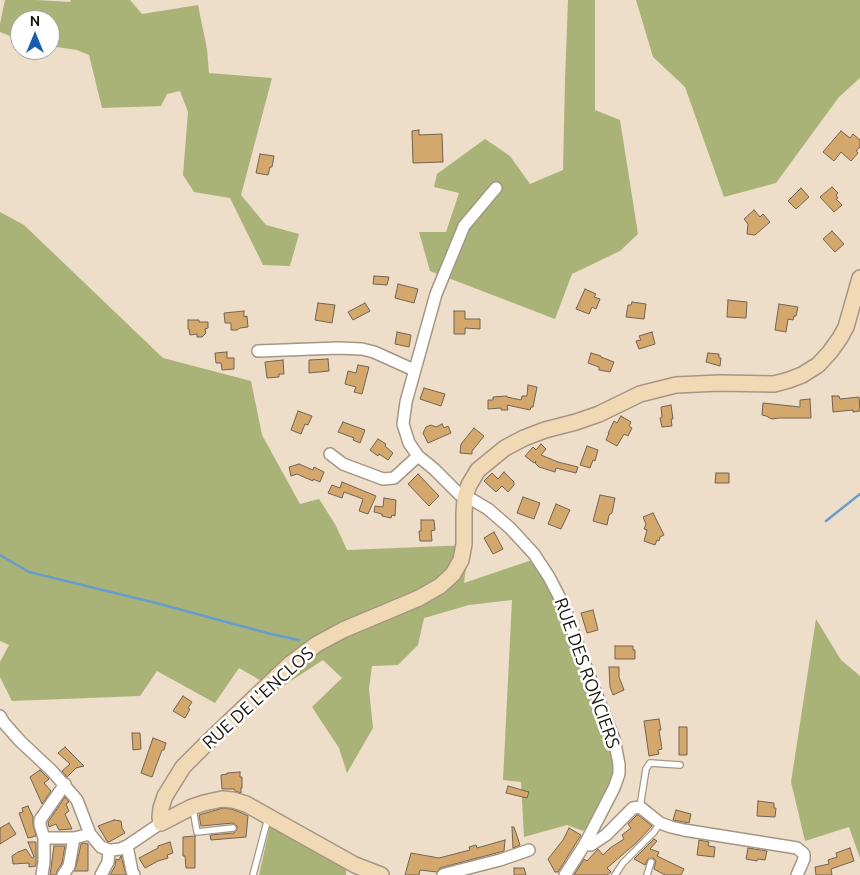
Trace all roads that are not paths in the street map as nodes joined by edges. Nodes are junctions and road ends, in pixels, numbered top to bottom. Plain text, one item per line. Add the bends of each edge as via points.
1 (496, 188) dead end
2 (860, 278) edge
3 (258, 351) dead end
4 (414, 370) junction
5 (330, 454) dead end
6 (418, 456) junction
7 (465, 497) junction
8 (0, 716) edge
9 (680, 764) dead end
10 (65, 784) junction
11 (640, 806) junction
12 (192, 807) junction
13 (268, 816) junction
14 (161, 823) junction
15 (660, 823) junction
16 (233, 828) dead end
17 (90, 834) junction
18 (44, 838) junction
19 (74, 838) junction
20 (585, 844) junction
21 (127, 846) junction
22 (109, 850) junction
23 (529, 850) dead end
24 (651, 862) dead end
25 (42, 875) edge
26 (63, 875) edge
27 (102, 875) edge
28 (134, 875) edge
29 (253, 875) edge
30 (381, 875) edge
31 (444, 875) edge
32 (565, 875) edge
33 (615, 875) edge
34 (647, 875) edge
35 (797, 875) edge

1 - 4 street via 464,226 436,294
2 - 7 street via 840,338 818,364 802,376 774,384 676,385 640,394 599,414 545,430 505,448 478,470
3 - 4 street via 362,349
4 - 6 street via 404,424 409,443
5 - 6 street via 343,464 383,479 394,478
6 - 7 street, RUE DES RONCIERS
7 - 14 street, RUE DE L'ENCLOS via 464,544 461,560 453,574 440,586 418,598 334,634 290,664 183,767 165,796
7 - 20 street, RUE DES RONCIERS via 488,509 510,528 550,578 614,739 619,774
8 - 10 street via 20,741
9 - 11 lane via 650,763 646,769
10 - 17 street via 78,800
10 - 18 street via 40,820
11 - 15 street
11 - 20 street via 633,808 606,835 591,845
12 - 13 street via 222,799 233,800
12 - 14 street
12 - 16 lane via 197,832
13 - 29 lane
13 - 30 street via 355,865
14 - 21 street
15 - 33 lane
15 - 35 street via 684,830 797,848 804,854 804,859
17 - 19 street
17 - 22 street via 101,847
18 - 19 street
18 - 25 street
19 - 26 street via 69,866
20 - 32 street, RUE DES RONCIERS
21 - 22 street
21 - 28 street
22 - 27 street
23 - 31 street
24 - 34 lane

